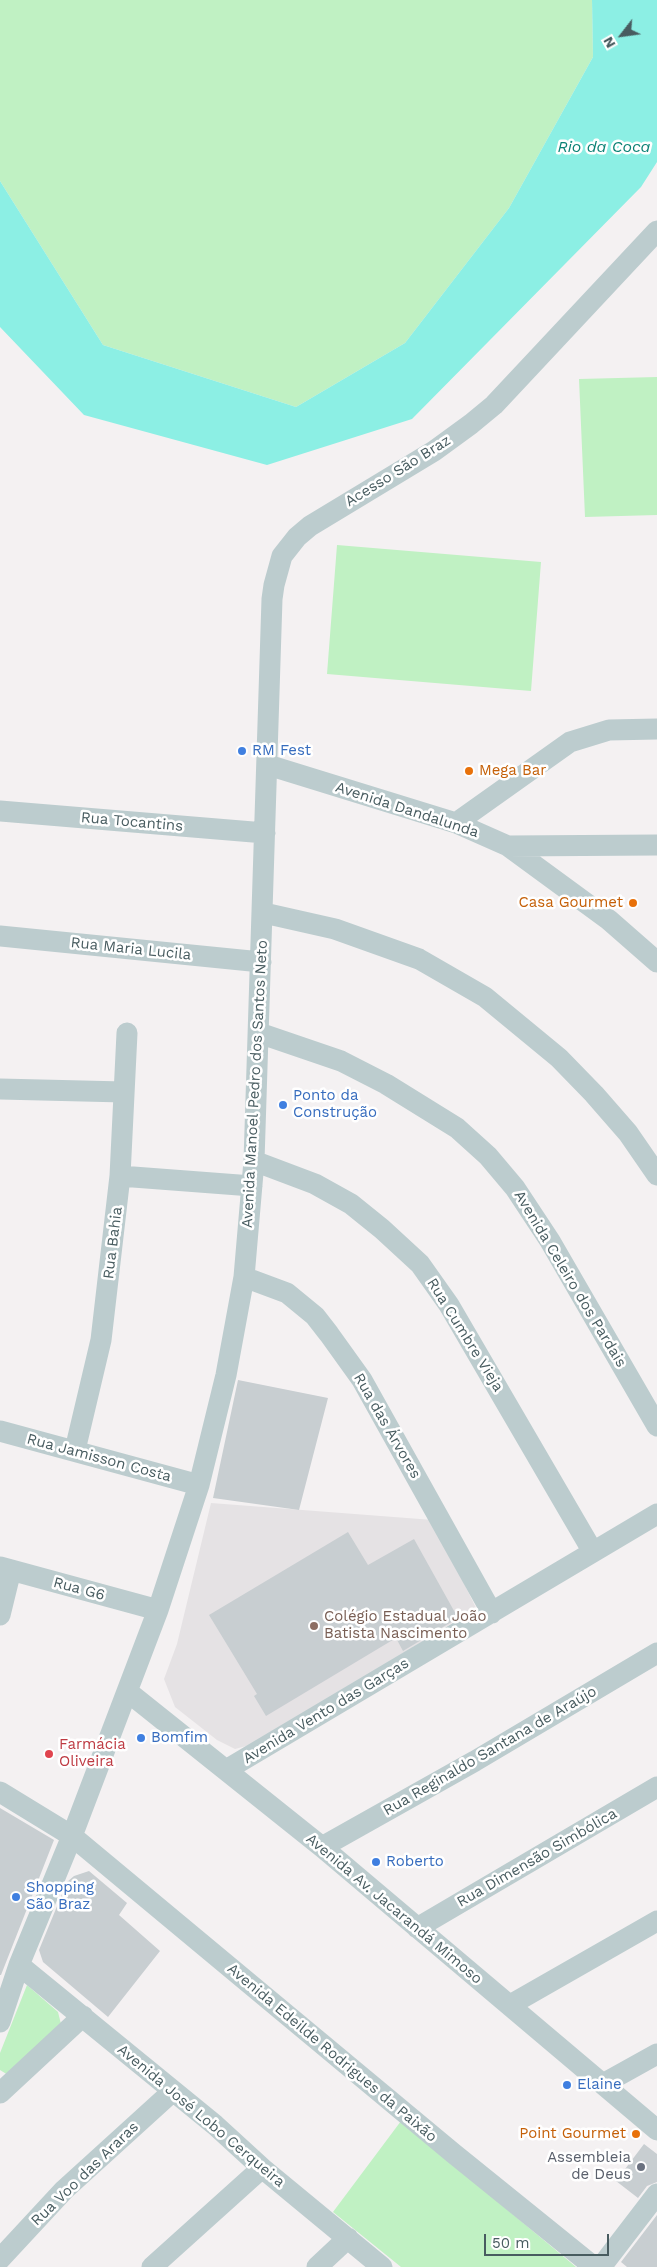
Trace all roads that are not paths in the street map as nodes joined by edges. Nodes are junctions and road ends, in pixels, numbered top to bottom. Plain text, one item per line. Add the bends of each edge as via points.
1 (657, 231) edge
2 (657, 728) edge
3 (268, 765) junction
4 (0, 811) edge
5 (456, 823) junction
6 (265, 833) junction
7 (657, 845) edge
8 (508, 846) junction
9 (264, 913) junction
10 (0, 936) edge
11 (261, 962) junction
12 (657, 962) edge
13 (127, 1033) dead end
14 (259, 1033) junction
15 (124, 1092) junction
16 (0, 1095) edge
17 (254, 1160) junction
18 (657, 1175) edge
19 (120, 1176) junction
20 (252, 1186) junction
21 (244, 1277) junction
22 (657, 1426) edge
23 (0, 1431) edge
24 (75, 1450) junction
25 (199, 1485) junction
26 (657, 1514) edge
27 (593, 1552) junction
28 (5, 1569) edge
29 (158, 1610) junction
30 (492, 1613) junction
31 (0, 1615) edge
32 (657, 1653) edge
33 (128, 1692) junction
34 (226, 1770) junction
35 (657, 1787) edge
36 (0, 1792) edge
37 (72, 1836) junction
38 (322, 1848) junction
39 (657, 1920) edge
40 (417, 1928) junction
41 (19, 1965) junction
42 (510, 2005) junction
43 (83, 2016) junction
44 (0, 2022) edge
45 (657, 2054) edge
46 (603, 2084) junction
47 (174, 2091) junction
48 (0, 2093) edge
49 (657, 2130) edge
50 (262, 2168) junction
51 (657, 2194) edge
52 (348, 2238) junction
53 (0, 2259) edge
54 (152, 2267) edge
55 (317, 2267) edge
56 (382, 2267) edge
57 (594, 2267) edge
58 (601, 2267) edge

1 - 3 street, Acesso São Braz via 494,405 434,450 310,526 296,537 282,556 272,599
2 - 5 street via 610,730 570,742
3 - 5 street, Avenida Dandalunda
3 - 6 street, Avenida Manoel Pedro dos Santos Neto
4 - 6 street, Rua Tocantins
5 - 8 street, Avenida Dandalunda
6 - 9 street, Avenida Manoel Pedro dos Santos Neto
7 - 8 street
8 - 12 street, Avenida Dandalunda via 609,920
9 - 11 street, Avenida Manoel Pedro dos Santos Neto
9 - 18 street via 335,929 419,959 485,997 559,1058 594,1094 628,1133
10 - 11 street, Rua Maria Lucila
11 - 14 street, Avenida Manoel Pedro dos Santos Neto
13 - 15 street, Rua Bahia
14 - 17 street, Avenida Manoel Pedro dos Santos Neto
14 - 22 street, Avenida Celeiro dos Pardais via 341,1061 386,1084 457,1128 488,1156 515,1188 550,1241
15 - 16 street
15 - 19 street, Rua Bahia
17 - 20 street, Avenida Manoel Pedro dos Santos Neto
17 - 27 street, Rua Cumbre Vieja via 315,1184 351,1204 420,1264 449,1305
19 - 20 street
19 - 24 street, Rua Bahia via 101,1340
20 - 21 street, Avenida Manoel Pedro dos Santos Neto
21 - 25 street, Avenida Manoel Pedro dos Santos Neto via 226,1375
21 - 30 street, Rua das Árvores via 287,1293 315,1316 329,1334 362,1380
23 - 24 street, Rua Jamisson Costa
24 - 25 street, Rua Jamisson Costa
25 - 29 street, Avenida Manoel Pedro dos Santos Neto
26 - 27 street, Avenida Vento das Garças
27 - 30 street, Avenida Vento das Garças
28 - 29 street, Rua G6
28 - 31 street
29 - 33 street, Avenida Manoel Pedro dos Santos Neto
30 - 34 street, Avenida Vento das Garças
32 - 38 street, Rua Reginaldo Santana de Araújo
33 - 34 street, Avenida Av. Jacarandá Mimoso
33 - 37 street, Avenida Manoel Pedro dos Santos Neto
34 - 38 street, Avenida Av. Jacarandá Mimoso
35 - 40 street, Rua Dimensão Simbólica
36 - 37 street, Avenida Edeilde Rodrigues da Paixão
37 - 41 street, Avenida Manoel Pedro dos Santos Neto
37 - 57 street, Avenida Edeilde Rodrigues da Paixão
38 - 40 street, Avenida Av. Jacarandá Mimoso
39 - 42 street
40 - 42 street, Avenida Av. Jacarandá Mimoso
41 - 43 street, Avenida José Lobo Cerqueira
41 - 44 street, Avenida Manoel Pedro dos Santos Neto
42 - 46 street, Avenida Av. Jacarandá Mimoso
43 - 47 street, Avenida José Lobo Cerqueira
43 - 48 street
45 - 46 street
46 - 49 street, Avenida Av. Jacarandá Mimoso
47 - 50 street, Avenida José Lobo Cerqueira
47 - 53 street, Rua Voo das Araras via 64,2190
50 - 52 street, Avenida José Lobo Cerqueira
50 - 54 street
51 - 58 street
52 - 55 street
52 - 56 street, Avenida José Lobo Cerqueira

